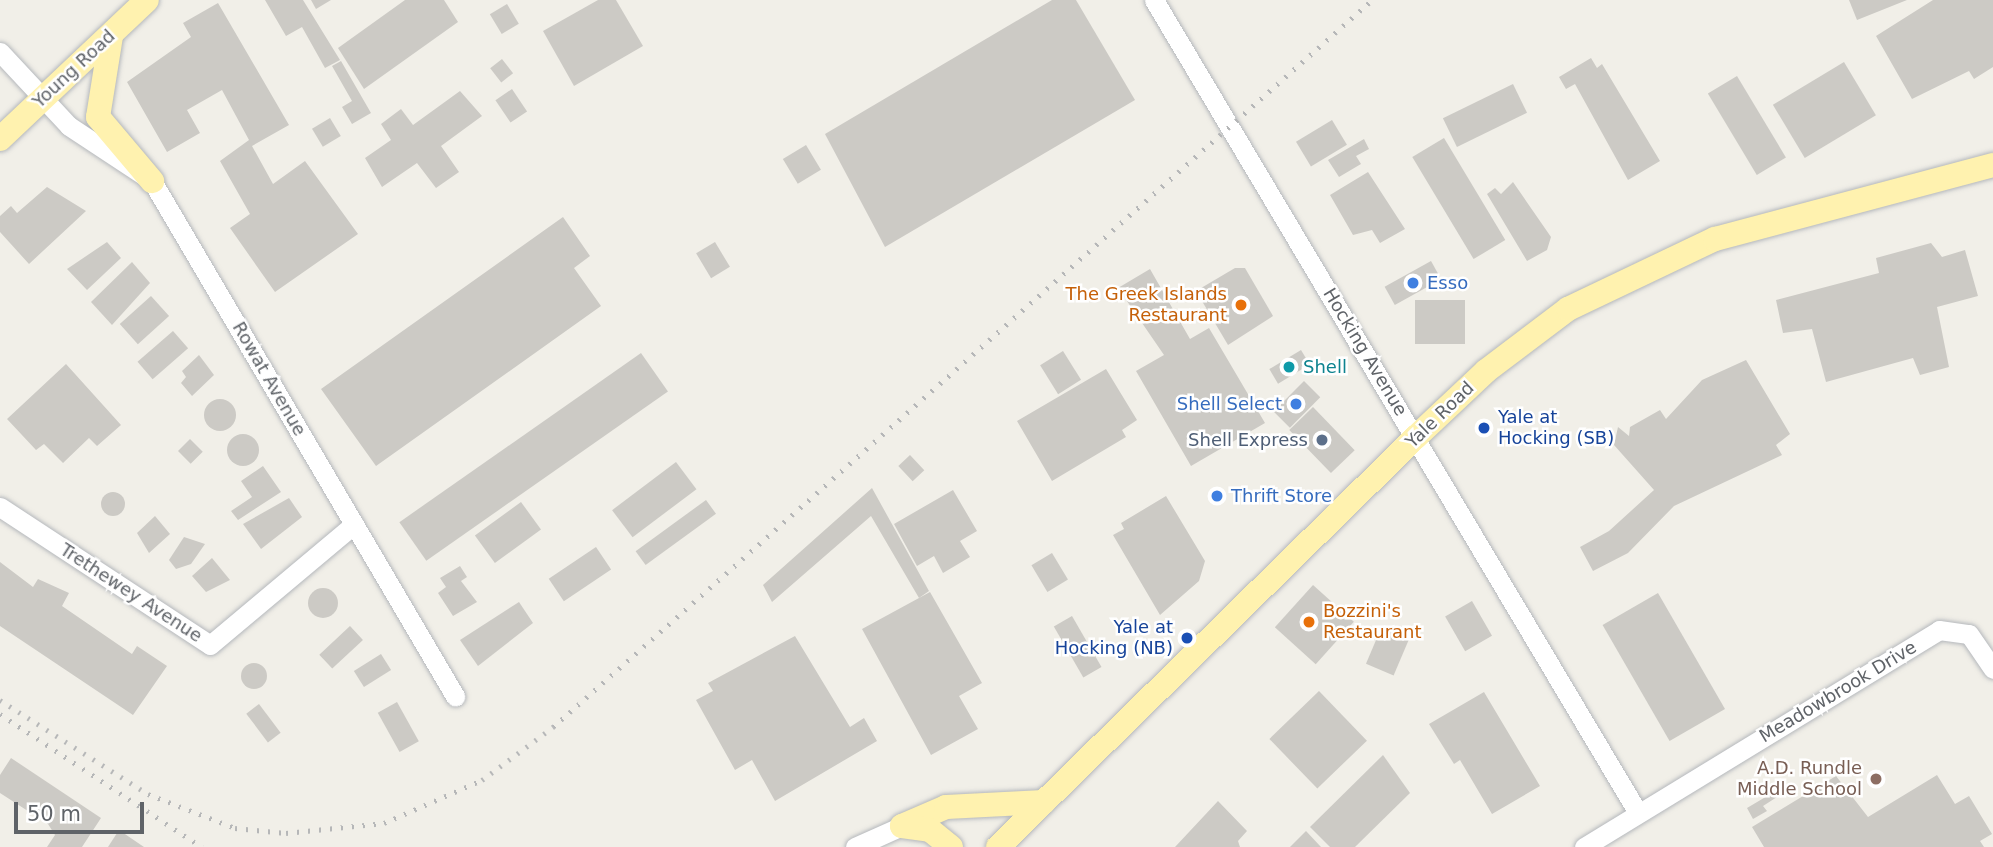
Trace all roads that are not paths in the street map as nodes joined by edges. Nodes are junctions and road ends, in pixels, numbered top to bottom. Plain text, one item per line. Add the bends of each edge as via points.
1 (147, 0) edge
2 (1154, 0) edge
3 (111, 35) junction
4 (0, 52) edge
5 (41, 100) junction
6 (0, 139) edge
7 (1993, 165) edge
8 (152, 181) junction
9 (1416, 437) junction
10 (0, 507) edge
11 (354, 524) junction
12 (1993, 669) edge
13 (455, 696) dead end
14 (1044, 802) junction
15 (1638, 813) junction
16 (902, 826) junction
17 (1019, 838) edge
18 (855, 847) edge
19 (951, 847) edge
20 (998, 847) edge
21 (1584, 847) edge

1 - 3 main road, Young Road
2 - 9 street, Hocking Avenue
3 - 5 main road, Young Road
3 - 8 main road via 100,72 99,117
4 - 5 street, Rowat Avenue
5 - 6 main road, Young Road
5 - 8 street, Rowat Avenue
7 - 9 main road, Yale Road via 1759,225 1666,257 1589,294 1524,340
8 - 11 street, Rowat Avenue
9 - 14 main road, Yale Road
9 - 15 street, Hocking Avenue
10 - 11 street, Trethewey Avenue via 210,645
11 - 13 street, Rowat Avenue
12 - 15 street, Meadowbrook Drive via 1969,634 1940,630
14 - 16 main road via 946,807
14 - 17 main road, Yale Road
15 - 21 street, Meadowbrook Drive
16 - 18 street
16 - 19 main road via 930,830
17 - 20 main road, Yale Road

